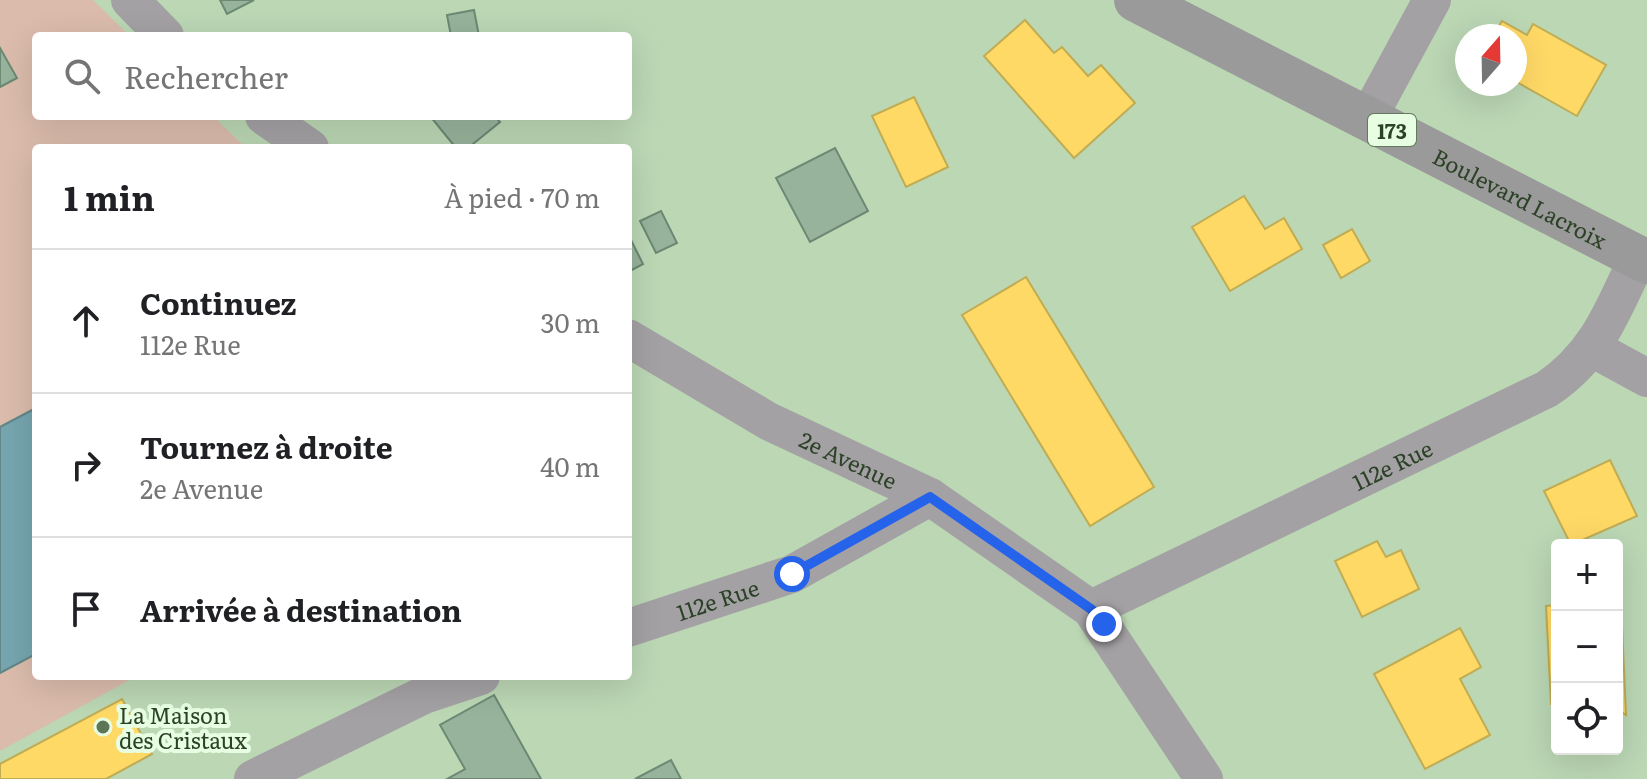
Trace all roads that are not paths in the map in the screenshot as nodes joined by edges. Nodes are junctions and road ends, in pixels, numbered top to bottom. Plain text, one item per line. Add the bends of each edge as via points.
1 (130, 0) edge
2 (1136, 0) edge
3 (1432, 0) edge
4 (161, 32) edge
5 (1368, 118) junction
6 (270, 120) edge
7 (304, 144) edge
8 (1642, 260) edge
9 (632, 340) edge
10 (1592, 348) junction
11 (1647, 378) edge
12 (930, 497) junction
13 (1091, 609) junction
14 (632, 627) edge
15 (469, 680) edge
16 (253, 779) edge
17 (1204, 779) edge

1 - 4 street
2 - 5 main road, Boulevard Lacroix / 173
3 - 5 street
5 - 8 main road, Boulevard Lacroix / 173
6 - 7 street
8 - 10 street, 112e Rue
9 - 12 street, 2e Avenue via 768,421
10 - 11 street
10 - 13 street, 112e Rue via 1572,372 1547,389
12 - 13 street, 2e Avenue
12 - 14 street, 112e Rue via 792,574
13 - 17 street, 2e Avenue
15 - 16 street via 424,695

